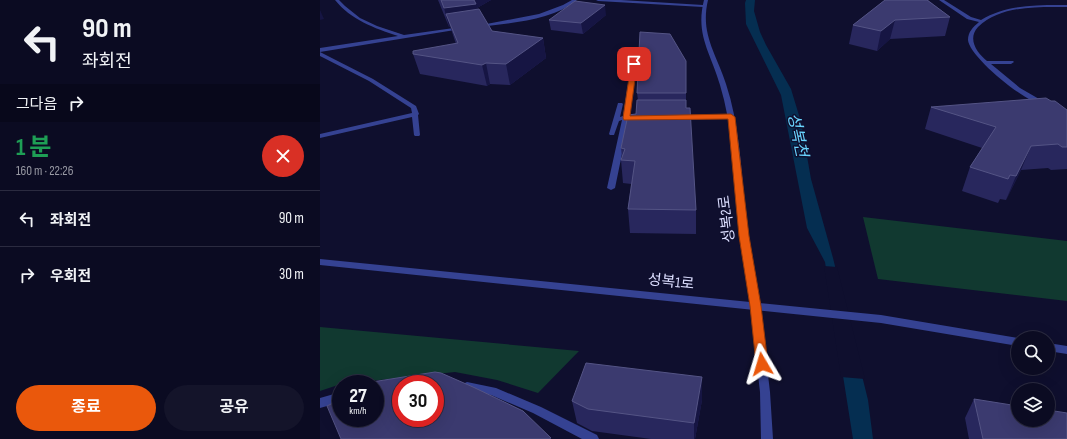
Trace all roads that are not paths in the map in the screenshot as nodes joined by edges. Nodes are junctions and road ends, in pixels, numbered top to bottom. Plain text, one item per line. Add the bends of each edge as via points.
1 (337, 0) edge
2 (575, 0) edge
3 (598, 0) edge
4 (941, 0) edge
5 (705, 3) edge
6 (1067, 6) edge
7 (980, 21) junction
8 (474, 26) edge
9 (467, 27) edge
10 (405, 36) junction
11 (320, 50) edge
12 (320, 54) edge
13 (1011, 62) dead end
14 (986, 63) junction
15 (634, 64) dead end
16 (620, 104) dead end
17 (1048, 106) edge
18 (416, 114) junction
19 (731, 117) junction
20 (616, 118) junction
21 (626, 118) junction
22 (641, 118) edge
23 (671, 118) edge
24 (417, 134) dead end
25 (612, 134) dead end
26 (320, 136) edge
27 (611, 188) dead end
28 (320, 262) edge
29 (755, 306) junction
30 (1011, 341) edge
31 (1055, 348) edge
32 (1067, 350) edge
33 (457, 386) edge
34 (332, 400) edge
35 (320, 403) edge
36 (593, 439) edge
37 (767, 439) edge

1 - 10 street via 353,16 371,26
2 - 8 street via 564,8 542,15
3 - 5 street
4 - 7 street via 969,18
5 - 19 street, 성복2로 via 701,19 723,83
6 - 7 street via 1019,8 996,13
7 - 14 street via 970,38 972,46
9 - 10 street
10 - 11 street
12 - 18 street via 371,80 414,107
13 - 14 street
14 - 17 street via 1018,88
15 - 21 street
16 - 20 street
18 - 24 street
18 - 26 street
19 - 23 street
19 - 29 street, 성복2로 via 744,236
20 - 21 street
20 - 25 street
21 - 22 street
21 - 27 street
28 - 29 street, 성복1로
29 - 30 street, 성복1로 via 891,320
29 - 37 street, 성복2로 via 766,392
31 - 32 street
33 - 36 street via 492,391 537,410
34 - 35 street

